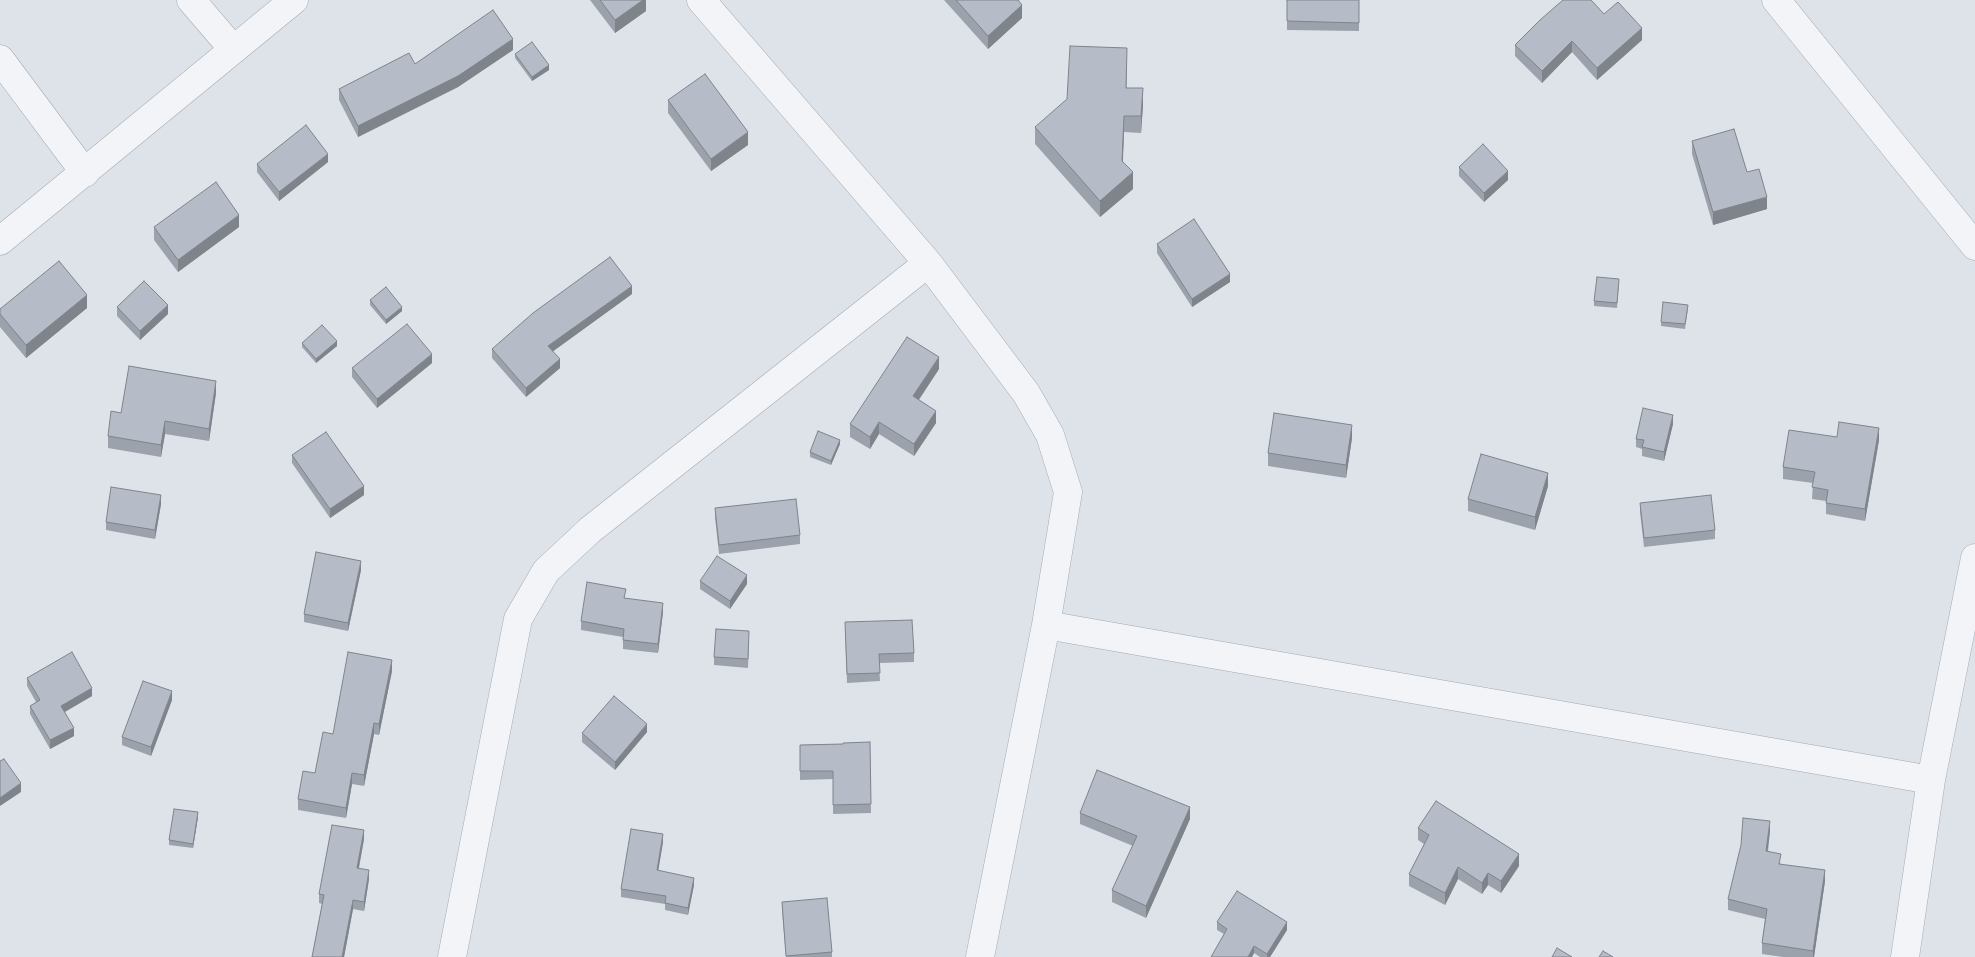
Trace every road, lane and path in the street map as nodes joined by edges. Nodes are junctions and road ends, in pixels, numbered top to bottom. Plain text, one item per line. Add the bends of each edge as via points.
1 (191, 0) edge
2 (294, 0) edge
3 (701, 0) edge
4 (1776, 0) edge
5 (233, 48) junction
6 (0, 59) edge
7 (85, 173) junction
8 (0, 241) edge
9 (1975, 246) edge
10 (928, 264) junction
11 (1975, 558) edge
12 (1046, 625) junction
13 (1931, 780) junction
14 (452, 957) edge
15 (980, 957) edge
16 (1905, 957) edge

1 - 5 street
2 - 5 street
3 - 10 street
4 - 9 street
5 - 7 street
6 - 7 street
7 - 8 street
10 - 12 street via 1026,393 1050,435 1068,492
10 - 14 street via 590,530 546,571 518,619
11 - 13 street
12 - 13 street
12 - 15 street
13 - 16 street

